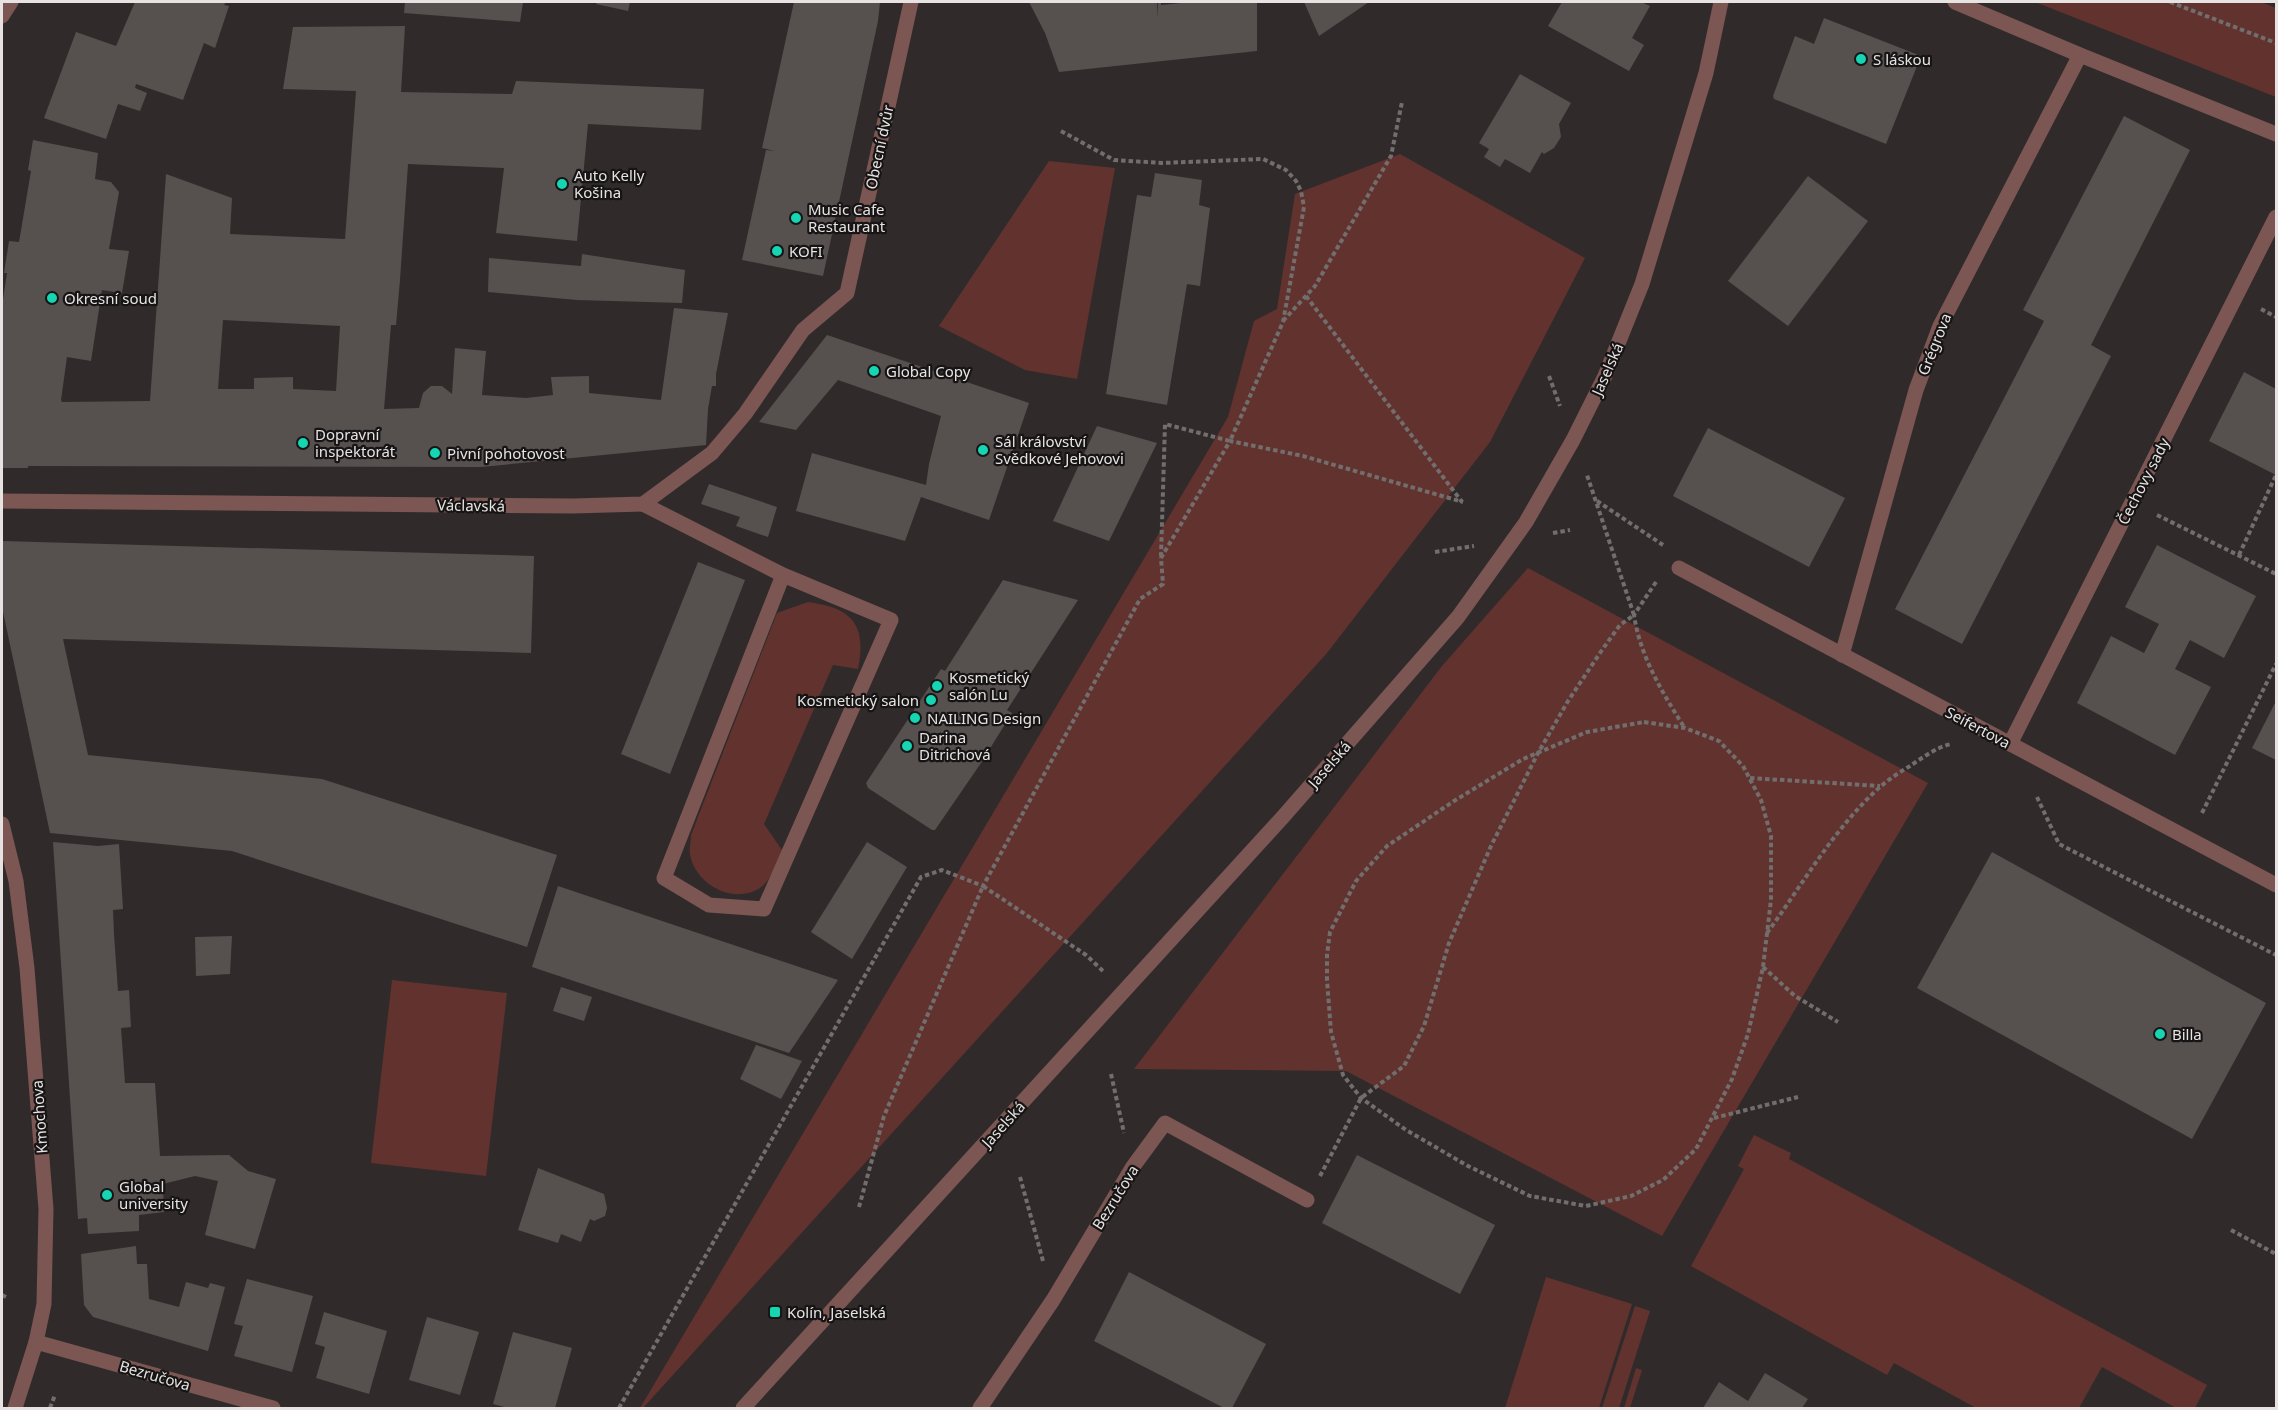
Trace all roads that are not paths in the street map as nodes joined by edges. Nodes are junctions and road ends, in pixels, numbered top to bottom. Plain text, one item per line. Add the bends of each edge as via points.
1 (10, 2) edge
2 (911, 2) edge
3 (1721, 2) edge
4 (1955, 2) edge
5 (2, 16) edge
6 (2080, 55) junction
7 (2277, 134) edge
8 (2277, 217) edge
9 (2, 501) edge
10 (643, 504) junction
11 (1679, 568) road end
12 (783, 575) junction
13 (1842, 655) junction
14 (2010, 744) junction
15 (2, 824) edge
16 (2277, 885) edge
17 (1307, 1200) road end
18 (36, 1342) junction
19 (15, 1408) edge
20 (273, 1408) edge
21 (743, 1408) edge
22 (980, 1408) edge

1 - 5 street
2 - 10 street, Obecní dvůr via 847,293 803,330 745,414 712,453
3 - 21 street, Jaselská via 1706,73 1642,284 1605,376 1526,522 1458,617 1282,818
4 - 6 street
6 - 7 street
6 - 13 street, Grégrova via 1940,326 1916,390
8 - 14 street, Čechovy sady
9 - 10 street, Václavská
10 - 12 street
11 - 13 street, Seifertova
12 - 12 street via 891,620 764,909 709,905 663,878
13 - 14 street, Seifertova
14 - 16 street, Seifertova
15 - 18 street, Kmochova via 16,881 27,968 46,1209 44,1304
17 - 22 street, Bezručova via 1164,1123
18 - 19 street, Kmochova
18 - 20 street, Bezručova

